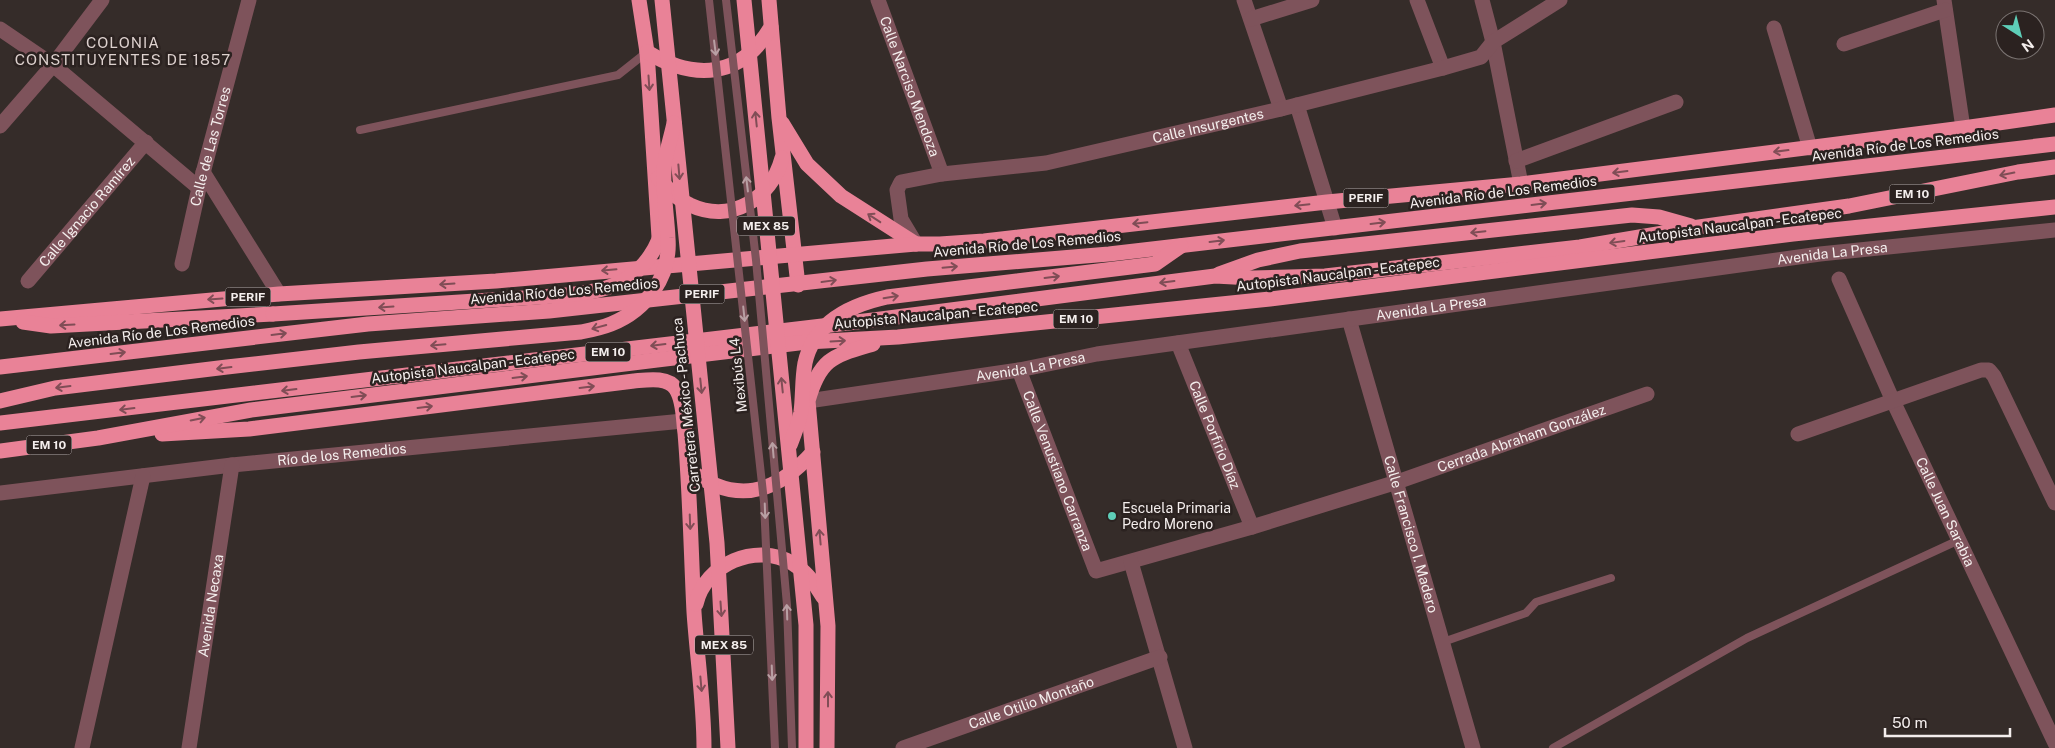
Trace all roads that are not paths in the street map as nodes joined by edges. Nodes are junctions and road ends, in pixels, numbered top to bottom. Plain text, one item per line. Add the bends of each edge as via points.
1 (102, 0) edge
2 (249, 0) edge
3 (639, 0) edge
4 (662, 0) edge
5 (709, 0) edge
6 (726, 0) edge
7 (744, 0) edge
8 (769, 0) edge
9 (878, 0) edge
10 (1244, 0) edge
11 (1312, 0) edge
12 (1417, 0) edge
13 (1482, 0) edge
14 (1560, 0) edge
15 (1945, 5) edge
16 (1251, 19) junction
17 (771, 27) junction
18 (1774, 28) dead end
19 (0, 29) edge
20 (1493, 42) junction
21 (1844, 44) dead end
22 (647, 52) junction
23 (53, 65) junction
24 (1442, 68) junction
25 (1676, 102) dead end
26 (1297, 105) junction
27 (1281, 109) junction
28 (2055, 115) edge
29 (779, 118) junction
30 (674, 123) junction
31 (0, 126) edge
32 (1963, 128) junction
33 (360, 130) dead end
34 (146, 142) junction
35 (2055, 144) edge
36 (1810, 148) junction
37 (783, 154) junction
38 (1516, 161) junction
39 (2055, 167) edge
40 (203, 172) junction
41 (942, 174) junction
42 (655, 175) junction
43 (1521, 184) junction
44 (199, 188) junction
45 (1327, 202) junction
46 (2055, 207) edge
47 (665, 208) junction
48 (1699, 227) junction
49 (1335, 228) junction
50 (2055, 230) edge
51 (916, 244) junction
52 (1181, 246) junction
53 (795, 254) junction
54 (182, 264) dead end
55 (660, 266) junction
56 (1215, 276) junction
57 (1839, 279) dead end
58 (28, 281) dead end
59 (798, 285) junction
60 (279, 294) junction
61 (662, 298) junction
62 (0, 319) edge
63 (1348, 319) junction
64 (898, 337) junction
65 (1178, 343) junction
66 (0, 367) edge
67 (1018, 370) junction
68 (1647, 394) dead end
69 (0, 400) edge
70 (808, 401) junction
71 (1893, 401) junction
72 (683, 421) junction
73 (0, 423) edge
74 (1798, 434) dead end
75 (98, 438) junction
76 (0, 451) edge
77 (788, 451) junction
78 (813, 452) junction
79 (232, 464) junction
80 (688, 468) junction
81 (143, 476) junction
82 (1397, 482) junction
83 (0, 493) edge
84 (2055, 503) edge
85 (1252, 527) junction
86 (1958, 540) junction
87 (1132, 562) junction
88 (1096, 571) joint
89 (1611, 578) dead end
90 (825, 600) junction
91 (694, 613) junction
92 (1443, 642) junction
93 (1160, 657) junction
94 (2055, 743) edge
95 (927, 744) edge
96 (82, 748) edge
97 (189, 748) edge
98 (704, 748) edge
99 (728, 748) edge
100 (775, 748) edge
101 (792, 748) edge
102 (806, 748) edge
103 (827, 748) edge
104 (903, 748) edge
105 (1185, 748) edge
106 (1473, 748) edge
107 (1553, 748) edge

1 - 23 street
2 - 40 street, Calle de Las Torres
3 - 22 highway
4 - 30 highway, Carretera México - Pachuca / MEX 85, bridge
5 -> 100 lane, Mexibús L4, bridge via 764,502
101 -> 6 lane, Mexibús L4, bridge via 787,605 756,260
77 -> 7 highway, MEX 85, bridge
8 - 17 highway
9 - 41 street, Calle Narciso Mendoza
10 - 16 street
11 - 16 street
12 - 24 street
13 - 20 street
14 - 20 street, Calle Insurgentes
15 - 21 street
15 - 32 street
16 - 27 street
17 - 22 highway via 747,57 714,71 689,69 665,62
17 - 29 highway
18 - 36 street
19 - 23 street
20 - 24 street, Calle Insurgentes via 1481,57
20 - 38 street
22 - 33 lane via 618,75
22 -> 42 highway
23 - 31 street
23 - 34 street
24 - 26 street, Calle Insurgentes
25 - 38 street
26 - 27 street, Calle Insurgentes
26 - 45 street
27 - 41 street, Calle Insurgentes via 1046,163
28 - 32 highway, Avenida Río de Los Remedios / PERIF
29 - 37 highway
51 -> 29 highway via 841,196 807,164
30 - 47 highway, bridge via 664,170
30 -> 99 highway, Carretera México - Pachuca / MEX 85, bridge via 717,543
32 - 36 highway, Avenida Río de Los Remedios / PERIF
34 - 44 street
34 - 58 street, Calle Ignacio Ramírez
49 -> 35 highway, Avenida Río de Los Remedios / PERIF
36 -> 43 highway, Avenida Río de Los Remedios / PERIF
37 - 42 highway via 767,189 748,204 726,211 701,210 689,205
37 - 53 highway
38 - 43 street
39 -> 48 highway, Autopista Naucalpan - Ecatepec / EM 10 via 1849,206
40 - 44 street, Calle de Las Torres
40 - 60 street
41 - 51 street, Calle Insurgentes via 901,182 897,190 901,219
42 - 55 highway
43 - 45 highway, Avenida Río de Los Remedios / PERIF
44 - 54 street, Calle de Las Torres
45 - 49 street
45 -> 51 highway, Avenida Río de Los Remedios / PERIF via 984,241
46 - 64 highway, Autopista Naucalpan - Ecatepec / EM 10 via 1784,235 1270,299
47 -> 62 highway, bridge via 660,238 644,265 614,286 598,291 50,326
47 -> 69 highway, bridge via 669,239 662,278 648,299 630,315 610,324 581,332 359,352 55,388
48 -> 56 highway, Autopista Naucalpan - Ecatepec / EM 10 via 1580,247 1325,276
48 -> 56 highway, Autopista Naucalpan - Ecatepec / EM 10 via 1659,217 1632,215 1300,251 1258,260
52 -> 49 highway, Avenida Río de Los Remedios / PERIF
50 - 63 street, Avenida La Presa via 1820,254
51 - 53 highway, Avenida Río de Los Remedios / PERIF
59 -> 52 highway, Avenida Río de Los Remedios / PERIF via 927,269
77 -> 52 highway, bridge via 801,414 805,363 810,349 828,323 848,309 887,297 1155,264
53 - 55 highway, Avenida Río de Los Remedios / PERIF
53 - 59 highway
55 -> 60 highway, Avenida Río de Los Remedios / PERIF via 496,281
55 - 61 highway
56 -> 73 highway, Autopista Naucalpan - Ecatepec / EM 10
57 - 71 street, Calle Juan Sarabia
59 - 61 highway, Avenida Río de Los Remedios / PERIF
60 -> 62 highway, Avenida Río de Los Remedios / PERIF
66 -> 61 highway, Avenida Río de Los Remedios / PERIF via 368,324 549,311
63 - 65 street, Avenida La Presa
63 - 82 street, Calle Francisco I. Madero
64 - 70 highway via 839,354 822,368
75 -> 64 highway, Autopista Naucalpan - Ecatepec / EM 10 via 251,410 798,343
65 - 67 street, Avenida La Presa via 1097,354
65 - 85 street, Calle Porfirio Díaz
67 - 70 street, Avenida La Presa
67 - 88 street, Calle Venustiano Carranza
68 - 82 street, Cerrada Abraham González
70 - 78 highway
71 - 74 street
71 - 84 street via 1989,370
71 - 86 street, Calle Juan Sarabia
75 -> 72 highway via 249,429 657,380 676,388
72 - 79 street, Río de los Remedios
72 - 80 highway
75 - 76 highway, Autopista Naucalpan - Ecatepec / EM 10
77 - 102 highway, MEX 85, bridge via 806,624
78 - 80 highway via 786,477 750,492 724,489 703,480
90 -> 78 highway
79 - 81 street, Río de los Remedios
79 - 97 street, Avenida Necaxa
80 -> 91 highway
81 - 83 street, Río de los Remedios
81 - 96 street
82 - 85 street, Cerrada Abraham González
82 - 92 street, Calle Francisco I. Madero
85 - 87 street, Cerrada Abraham González
86 - 94 street, Calle Juan Sarabia
86 - 107 lane via 1747,638
87 - 88 street, Cerrada Abraham González
87 - 93 street
89 - 92 lane via 1536,602 1526,613
90 - 91 highway via 811,578 790,562 753,555 729,563 714,574 702,589
103 -> 90 highway via 828,626
91 -> 98 highway
92 - 106 street, Calle Francisco I. Madero
93 - 95 street, Calle Otilio Montaño
93 - 105 street
95 - 104 street, Calle Otilio Montaño

